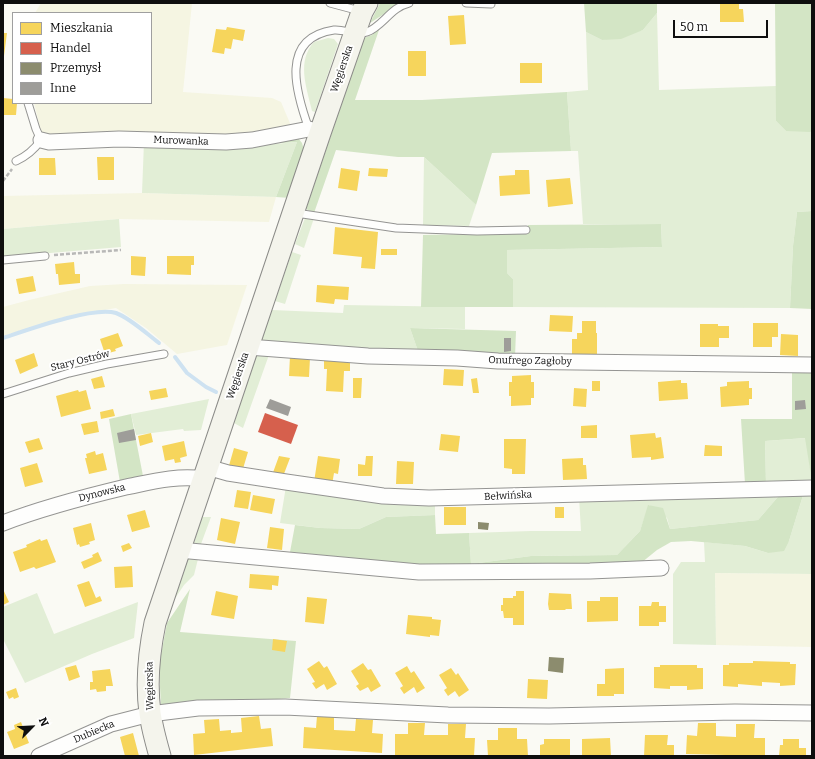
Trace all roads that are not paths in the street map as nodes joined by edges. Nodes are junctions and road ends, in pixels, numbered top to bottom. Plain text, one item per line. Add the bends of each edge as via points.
1 (330, 3) edge
2 (409, 3) edge
3 (466, 3) edge
4 (491, 4) edge
5 (365, 7) edge
6 (355, 34) junction
7 (28, 104) edge
8 (314, 131) junction
9 (41, 140) junction
10 (16, 161) road end
11 (293, 213) junction
12 (526, 230) dead end
13 (45, 256) road end
14 (3, 260) edge
15 (248, 347) junction
16 (164, 354) dead end
17 (812, 365) edge
18 (3, 394) edge
19 (205, 473) junction
20 (812, 488) edge
21 (3, 524) edge
22 (180, 550) junction
23 (661, 568) dead end
24 (812, 713) edge
25 (150, 714) junction
26 (39, 756) edge
27 (160, 756) edge

1 - 5 lane
2 - 6 lane via 396,9 370,31
3 - 4 lane
5 - 6 main road, Węgierska
6 - 8 main road, Węgierska
6 - 8 lane via 336,30 321,33 308,40 298,54 295,76 299,101
7 - 9 lane
8 - 9 street, Murowanka via 226,142 138,139 49,142
8 - 11 main road, Węgierska
9 - 10 lane via 29,154
11 - 12 lane via 396,228
11 - 15 main road, Węgierska
13 - 14 lane
15 - 17 street, Onufrego Zagłoby via 368,356 498,361
15 - 19 main road, Węgierska
16 - 18 lane, Stary Ostrów via 107,364
19 - 20 street, Bełwińska via 228,473 383,496 429,498
19 - 21 street, Dynowska via 110,491
19 - 22 main road, Węgierska
22 - 23 street via 419,572
22 - 25 main road, Węgierska via 156,619 149,662
24 - 25 street, Dubiecka via 448,715 285,707 198,708
25 - 26 street, Dubiecka via 111,724
25 - 27 main road, Węgierska

